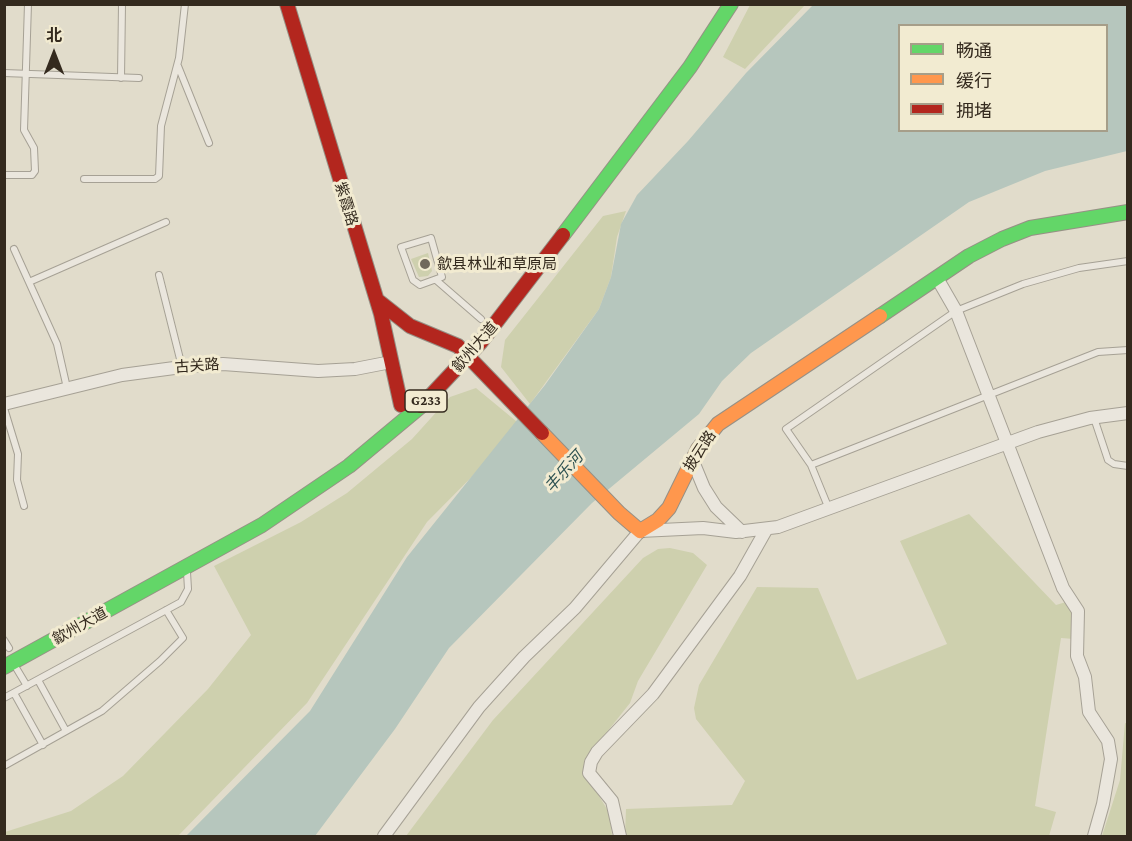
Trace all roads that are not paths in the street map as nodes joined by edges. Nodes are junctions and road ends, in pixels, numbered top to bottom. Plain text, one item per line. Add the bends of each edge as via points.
1 (28, 4) edge
2 (123, 4) edge
3 (185, 4) edge
4 (286, 4) edge
5 (714, 4) edge
6 (731, 4) edge
7 (177, 65) junction
8 (4, 73) edge
9 (25, 74) junction
10 (121, 78) junction
11 (139, 78) dead end
12 (209, 143) dead end
13 (4, 175) edge
14 (84, 179) dead end
15 (1128, 212) edge
16 (166, 222) dead end
17 (14, 249) dead end
18 (1128, 261) edge
19 (159, 275) dead end
20 (937, 278) junction
21 (436, 280) junction
22 (29, 282) junction
23 (376, 300) junction
24 (956, 311) junction
25 (481, 319) junction
26 (458, 346) junction
27 (1128, 350) edge
28 (468, 356) junction
29 (392, 362) junction
30 (182, 367) junction
31 (67, 388) junction
32 (988, 395) junction
33 (401, 405) junction
34 (4, 406) edge
35 (1128, 412) edge
36 (1094, 417) junction
37 (1008, 444) junction
38 (692, 459) junction
39 (811, 465) junction
40 (1128, 466) edge
41 (24, 506) dead end
42 (830, 510) junction
43 (766, 530) junction
44 (640, 531) junction
45 (742, 531) junction
46 (186, 568) junction
47 (166, 610) junction
48 (6, 646) edge
49 (9, 664) edge
50 (38, 680) junction
51 (27, 686) junction
52 (14, 693) junction
53 (4, 698) edge
54 (66, 731) junction
55 (43, 745) junction
56 (4, 766) edge
57 (384, 837) edge
58 (620, 837) edge
59 (1094, 837) edge

1 - 9 lane
2 - 10 lane
3 - 7 lane
4 - 23 main road, 紫霞路
5 - 25 main road, 歙州大道 / G233 via 679,59
6 - 28 main road, 歙州大道 / G233 via 690,68
7 - 12 lane
7 - 14 lane via 161,126 159,176
8 - 9 lane
9 - 10 lane
9 - 13 lane via 24,130 34,148 34,171
10 - 11 lane
15 - 20 main road, 披云路 via 1023,230 985,247
16 - 22 lane
17 - 22 lane
18 - 24 lane via 1079,268 1034,281
19 - 30 lane
20 - 24 street
20 - 38 main road, 披云路 via 727,417
21 - 21 lane via 442,277 431,238 401,247 415,282 424,285
21 - 25 lane
22 - 31 lane via 57,344
23 - 26 main road via 410,326
23 - 29 main road, 紫霞路
24 - 32 street
24 - 39 lane via 786,429
25 - 26 main road, 歙州大道 / G233
26 - 28 main road
26 - 33 main road, 歙州大道 / G233
27 - 32 lane via 1098,352
28 - 44 main road
28 - 46 main road, 歙州大道 / G233 via 426,402 349,466 262,525
29 - 30 street, 古关路 via 318,371 223,364
29 - 33 main road, 紫霞路
30 - 31 street, 古关路
31 - 34 street, 古关路
32 - 37 street
32 - 39 lane
33 - 48 main road, 歙州大道 / G233 via 340,455 255,513
34 - 41 lane via 18,454 17,480
35 - 36 street
36 - 37 street
36 - 40 lane via 1108,459
37 - 42 street
37 - 59 street via 1063,588 1078,612 1077,656 1085,677 1089,712 1110,748 1103,804
38 - 44 main road, 披云路 via 669,508
38 - 45 street via 716,507
39 - 42 lane
42 - 43 street
43 - 45 street
43 - 58 street via 740,576 653,694 591,762 590,773 612,801
44 - 45 street
44 - 57 street, 披云路 via 575,608 479,707
46 - 47 lane via 187,594
46 - 49 main road, 歙州大道 / G233
47 - 50 lane
47 - 54 lane via 183,638 110,704
49 - 51 lane
50 - 51 lane
50 - 54 lane
51 - 52 lane
52 - 53 lane
52 - 55 lane
54 - 55 lane
55 - 56 lane

